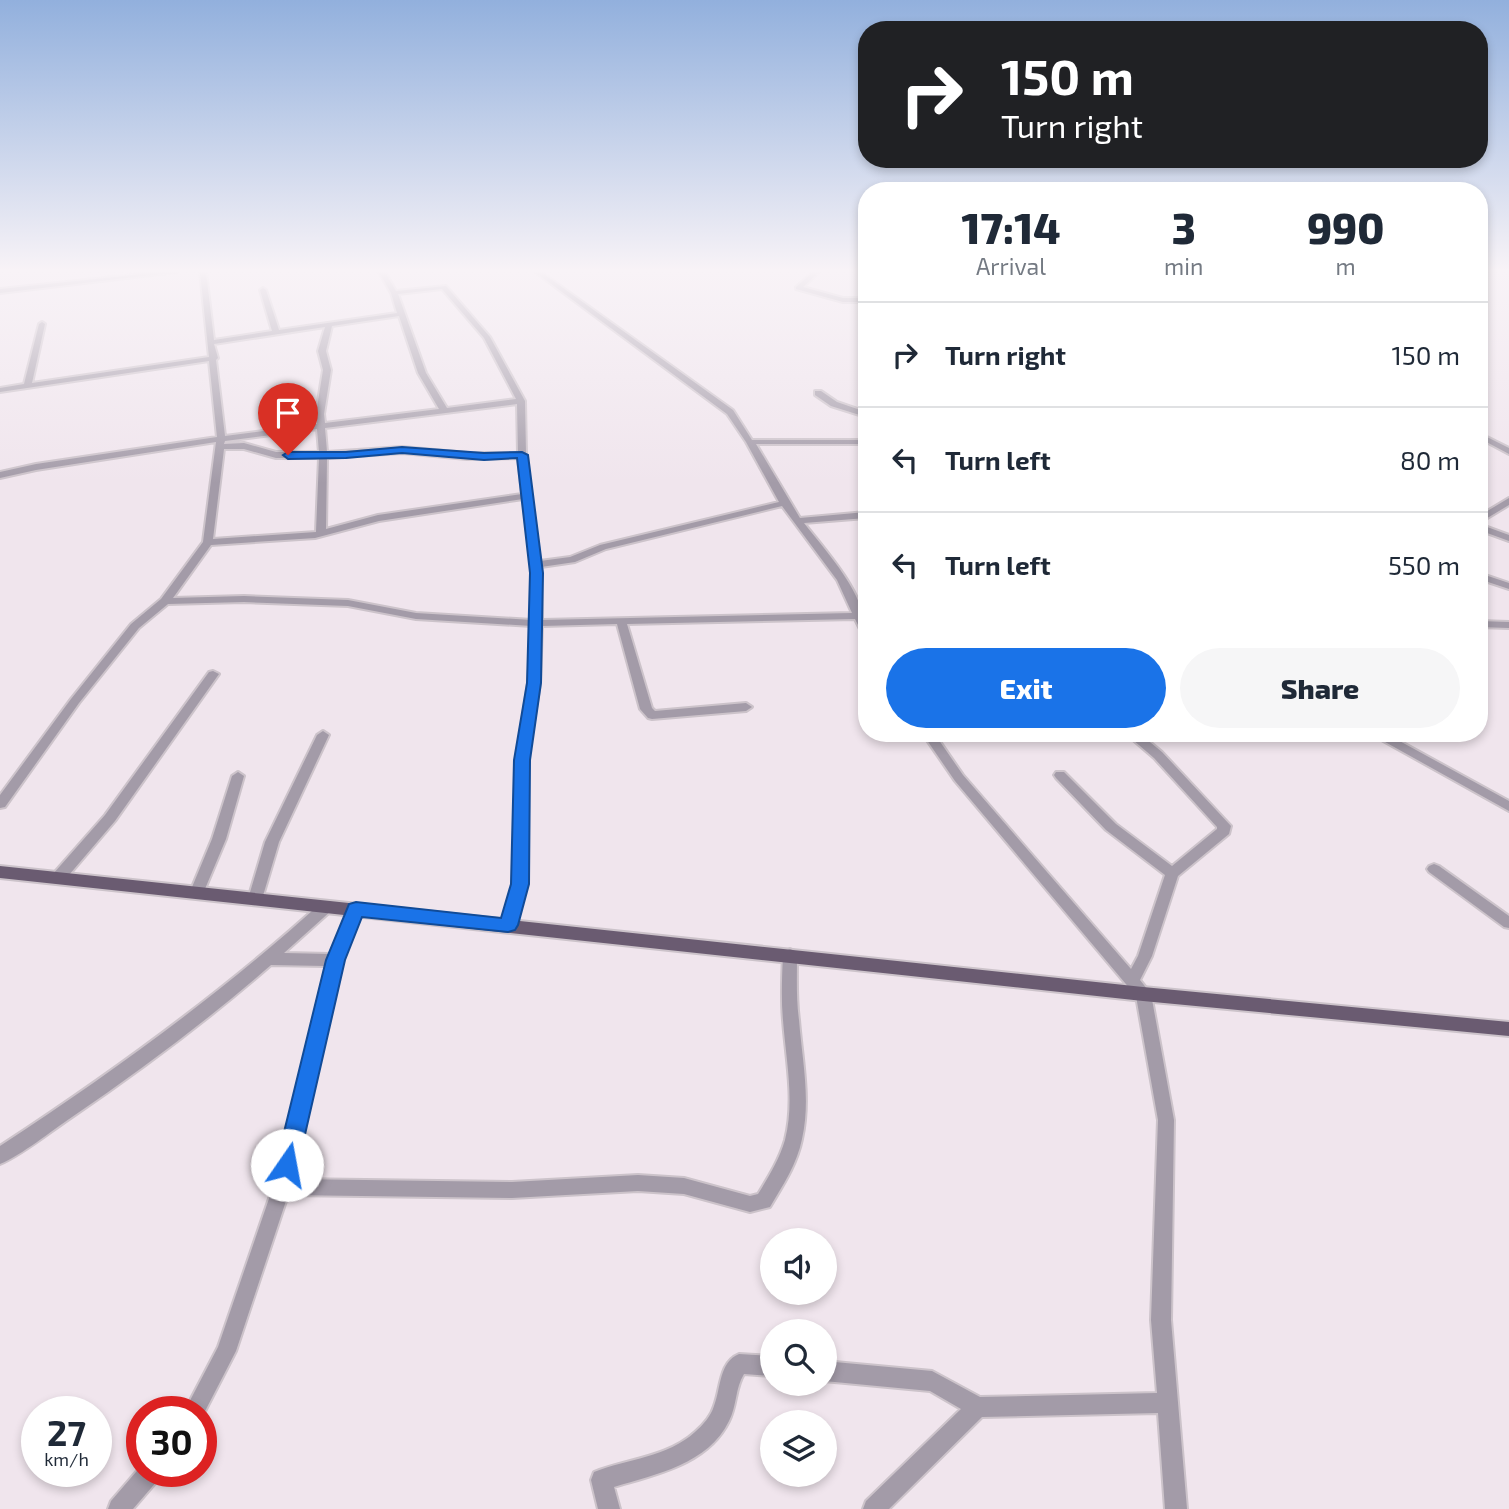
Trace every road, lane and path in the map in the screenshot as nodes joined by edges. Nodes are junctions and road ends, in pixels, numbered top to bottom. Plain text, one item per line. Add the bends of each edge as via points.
1 (38, 342) edge
2 (212, 342) edge
3 (324, 342) edge
4 (411, 342) edge
5 (490, 342) edge
6 (635, 342) edge
7 (214, 358) junction
8 (27, 386) junction
9 (0, 390) edge
10 (818, 393) dead end
11 (521, 401) junction
12 (446, 412) junction
13 (858, 412) edge
14 (321, 428) junction
15 (1488, 440) edge
16 (751, 442) junction
17 (858, 442) edge
18 (221, 443) junction
19 (1509, 451) edge
20 (323, 454) junction
21 (522, 455) junction
22 (0, 475) edge
23 (527, 496) junction
24 (1509, 501) edge
25 (785, 503) junction
26 (1488, 514) edge
27 (858, 516) edge
28 (798, 521) junction
29 (1488, 530) edge
30 (321, 533) junction
31 (1509, 538) edge
32 (208, 542) junction
33 (536, 565) junction
34 (1488, 579) edge
35 (1509, 586) edge
36 (164, 601) junction
37 (858, 613) edge
38 (858, 617) edge
39 (621, 620) junction
40 (537, 623) junction
41 (1488, 624) edge
42 (1509, 625) edge
43 (214, 674) dead end
44 (746, 707) dead end
45 (323, 735) dead end
46 (934, 742) edge
47 (1142, 742) edge
48 (1391, 742) edge
49 (1060, 775) dead end
50 (238, 776) dead end
51 (0, 804) edge
52 (1509, 807) edge
53 (1434, 869) dead end
54 (0, 872) edge
55 (1172, 873) junction
56 (58, 878) junction
57 (197, 892) junction
58 (255, 899) junction
59 (327, 906) junction
60 (356, 909) junction
61 (1509, 923) edge
62 (508, 925) junction
63 (790, 955) junction
64 (271, 959) junction
65 (335, 960) junction
66 (1137, 988) junction
67 (1509, 1029) edge
68 (0, 1156) edge
69 (282, 1187) junction
70 (760, 1365) edge
71 (837, 1372) edge
72 (202, 1396) edge
73 (1167, 1403) junction
74 (978, 1407) junction
75 (137, 1487) edge
76 (119, 1509) edge
77 (608, 1509) edge
78 (874, 1509) edge
79 (1176, 1509) edge

1 - 8 street
2 - 7 street
3 - 14 street via 327,370
4 - 12 street via 422,373
5 - 11 street
6 - 16 street via 730,412
7 - 8 street
7 - 18 street
8 - 9 street
10 - 13 street
11 - 12 street
11 - 21 street
12 - 14 street
14 - 18 street
14 - 20 street
15 - 19 street
16 - 17 street
16 - 25 street
18 - 20 street via 276,455
18 - 22 street
18 - 32 street
20 - 21 street via 402,450 484,457
20 - 30 street
21 - 23 street
23 - 30 street via 378,518
23 - 33 street
24 - 26 street
25 - 28 street
25 - 33 street via 603,547 572,560
27 - 28 street
28 - 37 street via 842,579
29 - 31 street
30 - 32 street
32 - 36 street
33 - 40 street
34 - 35 street
36 - 40 street via 348,603 416,616
36 - 51 street via 135,626
38 - 39 street
39 - 40 street
39 - 44 street via 646,709 652,715
40 - 62 street via 534,683 522,760 520,884
41 - 42 street
43 - 56 street via 110,818
45 - 58 street via 272,842
46 - 66 street via 959,778
47 - 55 street via 1224,826 1224,831
48 - 52 street
49 - 55 street via 1111,827
50 - 57 street
53 - 61 street
54 - 56 main road
55 - 66 street
56 - 57 main road
57 - 58 main road
58 - 59 main road
59 - 60 main road
59 - 64 street
60 - 62 main road
60 - 65 street
62 - 63 main road
63 - 66 main road
63 - 69 street via 787,979 800,1088 793,1148 764,1201 750,1204 684,1186 638,1183 512,1190
64 - 65 street
64 - 68 street via 149,1054
65 - 69 street
66 - 67 main road
66 - 73 street via 1166,1120 1161,1320
69 - 72 street via 226,1351
70 - 77 street via 739,1364 732,1370 715,1428 696,1447 602,1480
71 - 74 street via 932,1381
73 - 74 street
73 - 79 street
74 - 78 street
75 - 76 street

